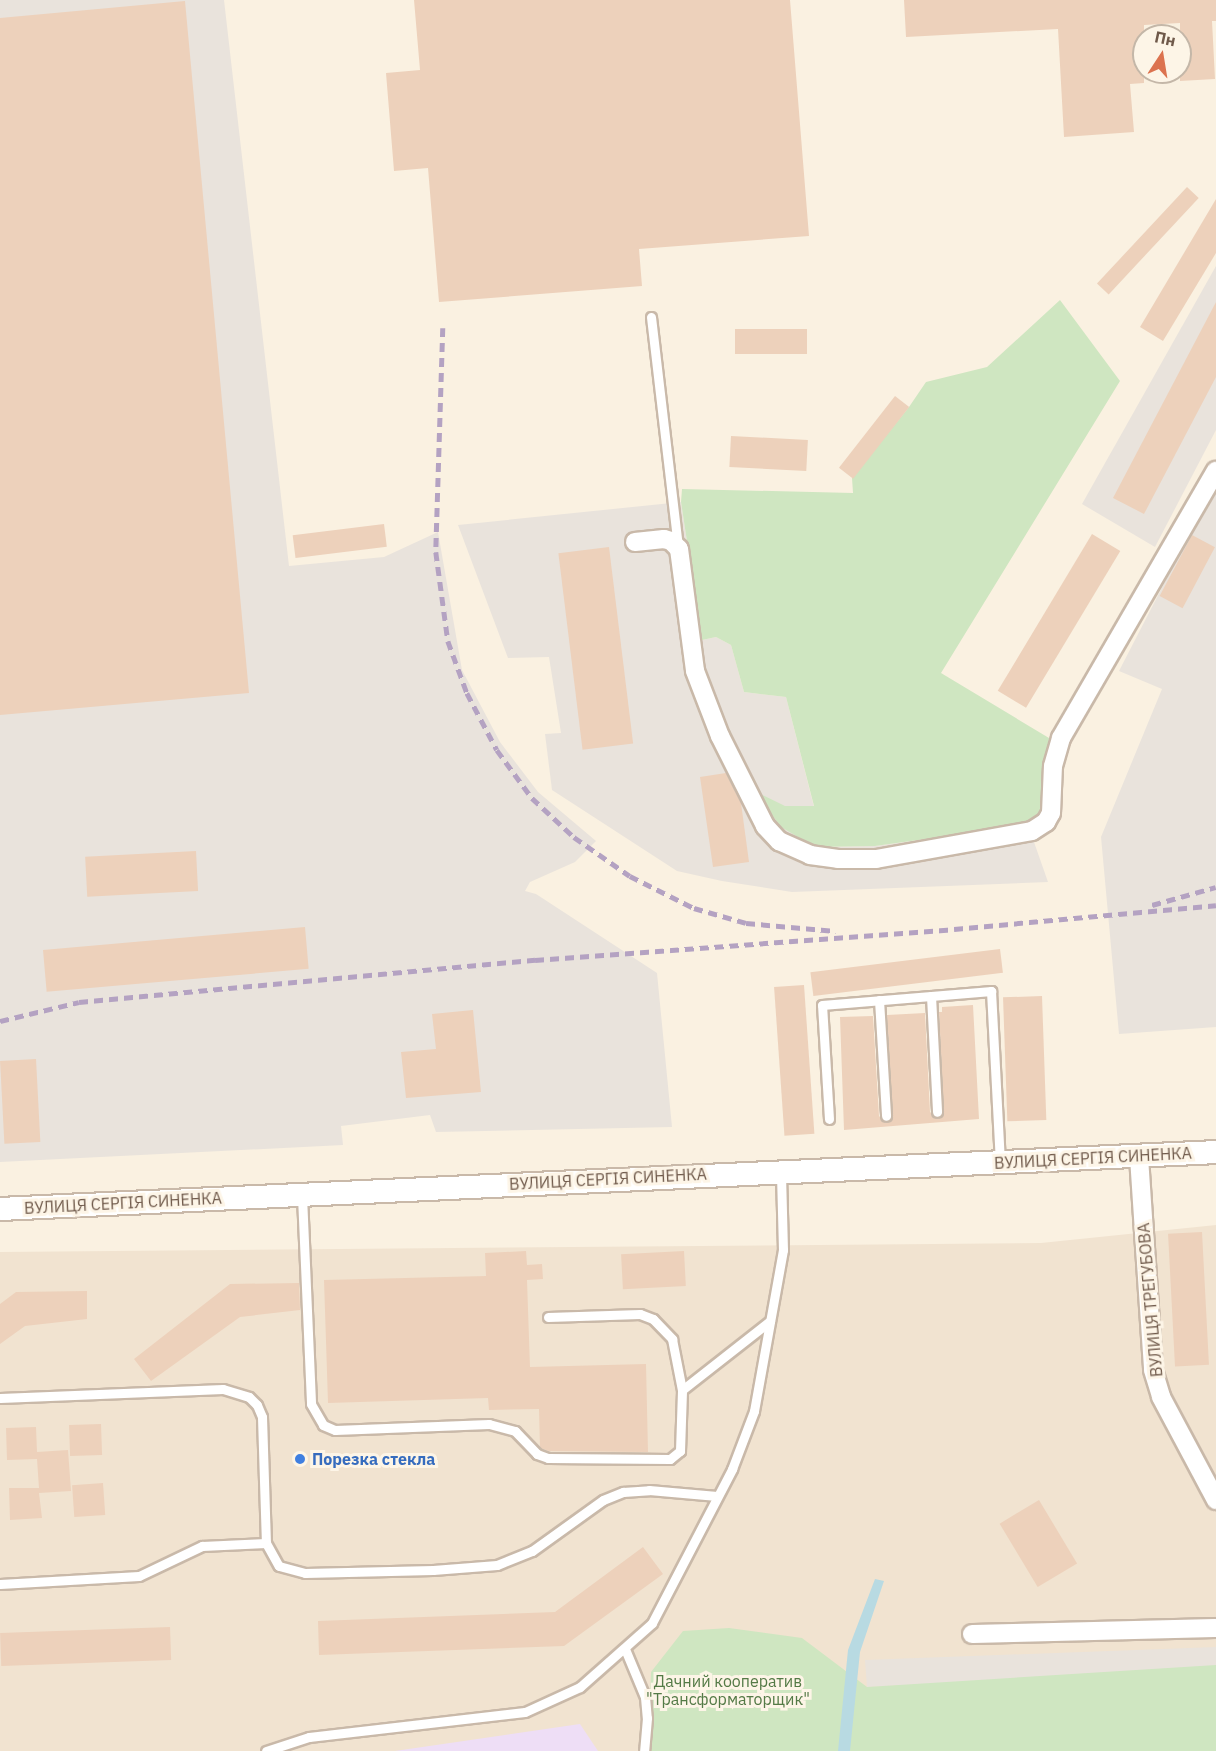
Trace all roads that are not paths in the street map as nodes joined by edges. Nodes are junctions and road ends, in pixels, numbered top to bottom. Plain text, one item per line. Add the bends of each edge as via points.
1 (651, 317) dead end
2 (1216, 471) edge
3 (635, 542) dead end
4 (679, 549) junction
5 (932, 996) junction
6 (879, 1000) junction
7 (937, 1112) dead end
8 (886, 1116) dead end
9 (829, 1119) dead end
10 (1216, 1152) edge
11 (1139, 1157) junction
12 (1000, 1162) junction
13 (781, 1171) junction
14 (302, 1194) junction
15 (0, 1209) edge
16 (548, 1317) dead end
17 (770, 1321) junction
18 (682, 1390) junction
19 (0, 1398) edge
20 (717, 1496) junction
21 (1216, 1500) edge
22 (266, 1543) junction
23 (0, 1584) edge
24 (1216, 1629) edge
25 (972, 1634) dead end
26 (625, 1649) junction
27 (266, 1751) edge
28 (644, 1751) edge

1 - 4 lane
2 - 4 street via 1061,738 1053,766 1051,813 1046,822 1032,831 876,859 810,855 779,841 765,826 720,736 695,671
3 - 4 street via 664,539
5 - 6 lane
5 - 7 lane
5 - 12 lane via 991,991
6 - 8 lane
6 - 9 lane via 822,1005
10 - 11 street, ВУЛИЦЯ СЕРГІЯ СИНЕНКА
11 - 12 street, ВУЛИЦЯ СЕРГІЯ СИНЕНКА
11 - 21 street, ВУЛИЦЯ ТРЕГУБОВА via 1153,1370 1161,1397
12 - 13 street, ВУЛИЦЯ СЕРГІЯ СИНЕНКА
13 - 14 street, ВУЛИЦЯ СЕРГІЯ СИНЕНКА
13 - 17 lane via 783,1250
14 - 15 street, ВУЛИЦЯ СЕРГІЯ СИНЕНКА
14 - 18 lane via 311,1404 323,1425 335,1430 489,1424 514,1431 537,1454 548,1458 662,1460 680,1451
16 - 18 lane via 640,1314 653,1319 672,1339
17 - 18 lane
17 - 20 lane via 754,1411
19 - 22 lane via 223,1389 249,1396 262,1417
20 - 22 lane via 649,1490 623,1492 603,1500 532,1551 497,1565 305,1573 279,1566
20 - 26 lane via 652,1623
22 - 23 lane via 202,1546 139,1576
24 - 25 street
26 - 27 lane via 580,1687 525,1712 309,1737
26 - 28 lane via 645,1697

